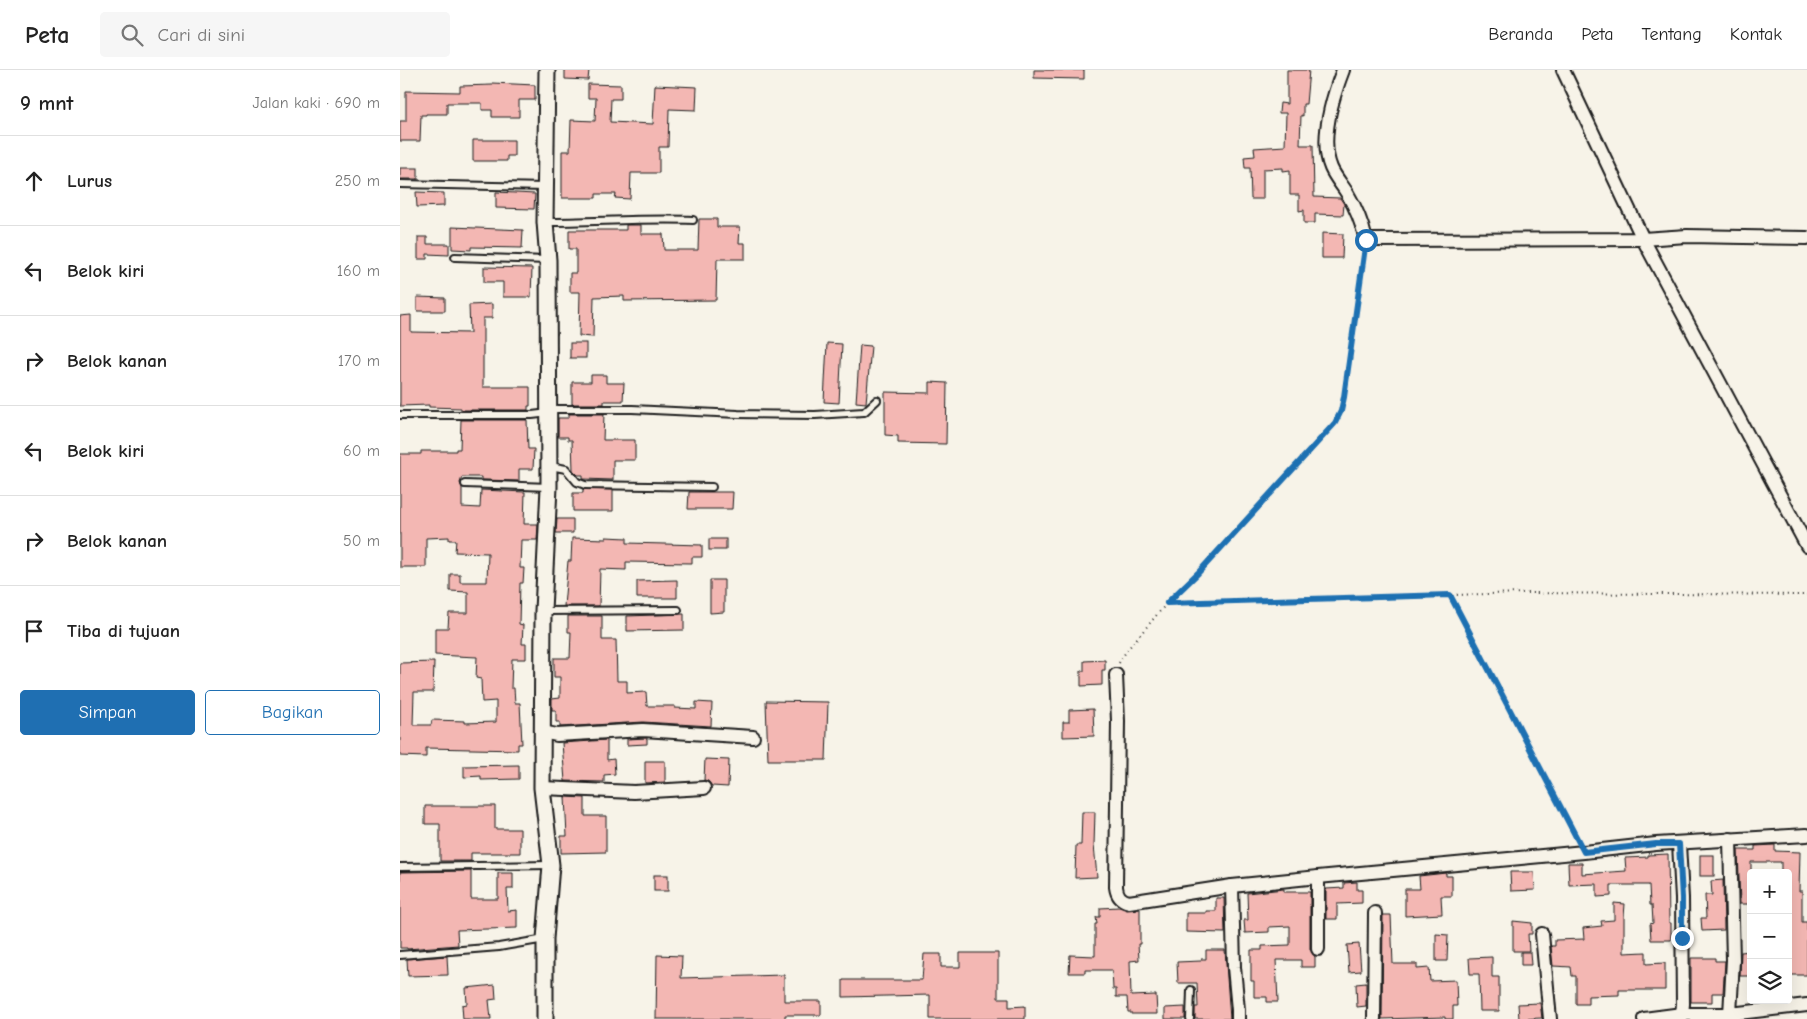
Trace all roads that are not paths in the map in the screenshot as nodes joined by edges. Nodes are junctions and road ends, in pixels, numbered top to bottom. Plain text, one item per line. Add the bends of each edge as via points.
1 (547, 70) edge
2 (1343, 70) edge
3 (1562, 70) edge
4 (400, 184) edge
5 (546, 187) junction
6 (693, 220) dead end
7 (545, 222) junction
8 (1807, 238) edge
9 (1643, 239) junction
10 (455, 257) dead end
11 (548, 260) junction
12 (877, 400) dead end
13 (549, 411) junction
14 (400, 415) edge
15 (549, 466) junction
16 (465, 484) dead end
17 (549, 487) junction
18 (712, 487) dead end
19 (1807, 546) edge
20 (678, 610) dead end
21 (543, 611) junction
22 (1116, 674) road end
23 (542, 732) junction
24 (753, 736) dead end
25 (542, 788) junction
26 (704, 788) dead end
27 (1807, 835) edge
28 (1730, 839) junction
29 (1679, 844) junction
30 (551, 865) junction
31 (400, 866) edge
32 (1318, 877) junction
33 (1232, 886) junction
34 (1375, 913) dead end
35 (1542, 934) dead end
36 (545, 938) junction
37 (1318, 949) dead end
38 (400, 955) edge
39 (1191, 990) dead end
40 (1807, 1005) edge
41 (1682, 1014) junction
42 (1730, 1014) junction
43 (1779, 1014) edge
44 (545, 1019) edge
45 (1190, 1019) edge
46 (1238, 1019) edge
47 (1374, 1019) edge
48 (1550, 1019) edge
49 (1644, 1019) edge

1 - 5 street
2 - 9 street via 1329,116 1328,158 1334,174 1355,206 1366,240
3 - 9 street
4 - 5 lane
5 - 7 street
6 - 7 lane
7 - 11 street
8 - 9 street via 1687,236
9 - 19 street
10 - 11 lane
11 - 13 street
12 - 13 lane via 864,412 815,415 632,409
13 - 14 lane via 532,415
13 - 15 street
15 - 17 street
15 - 18 lane via 566,470 577,482 585,485
16 - 17 lane
17 - 21 street
20 - 21 lane
21 - 23 street
22 - 33 street via 1117,893 1129,902
23 - 24 street via 558,735 643,730
23 - 25 street
25 - 26 street via 634,792
25 - 30 street
27 - 28 street
28 - 29 street
28 - 42 street via 1733,960
29 - 32 street
29 - 41 street
30 - 31 lane
30 - 36 street
32 - 33 street
32 - 37 street
33 - 46 street
34 - 47 street
35 - 48 street
36 - 38 lane via 499,947
36 - 44 street
39 - 45 lane
40 - 43 street
41 - 42 street
41 - 49 street
42 - 43 street

